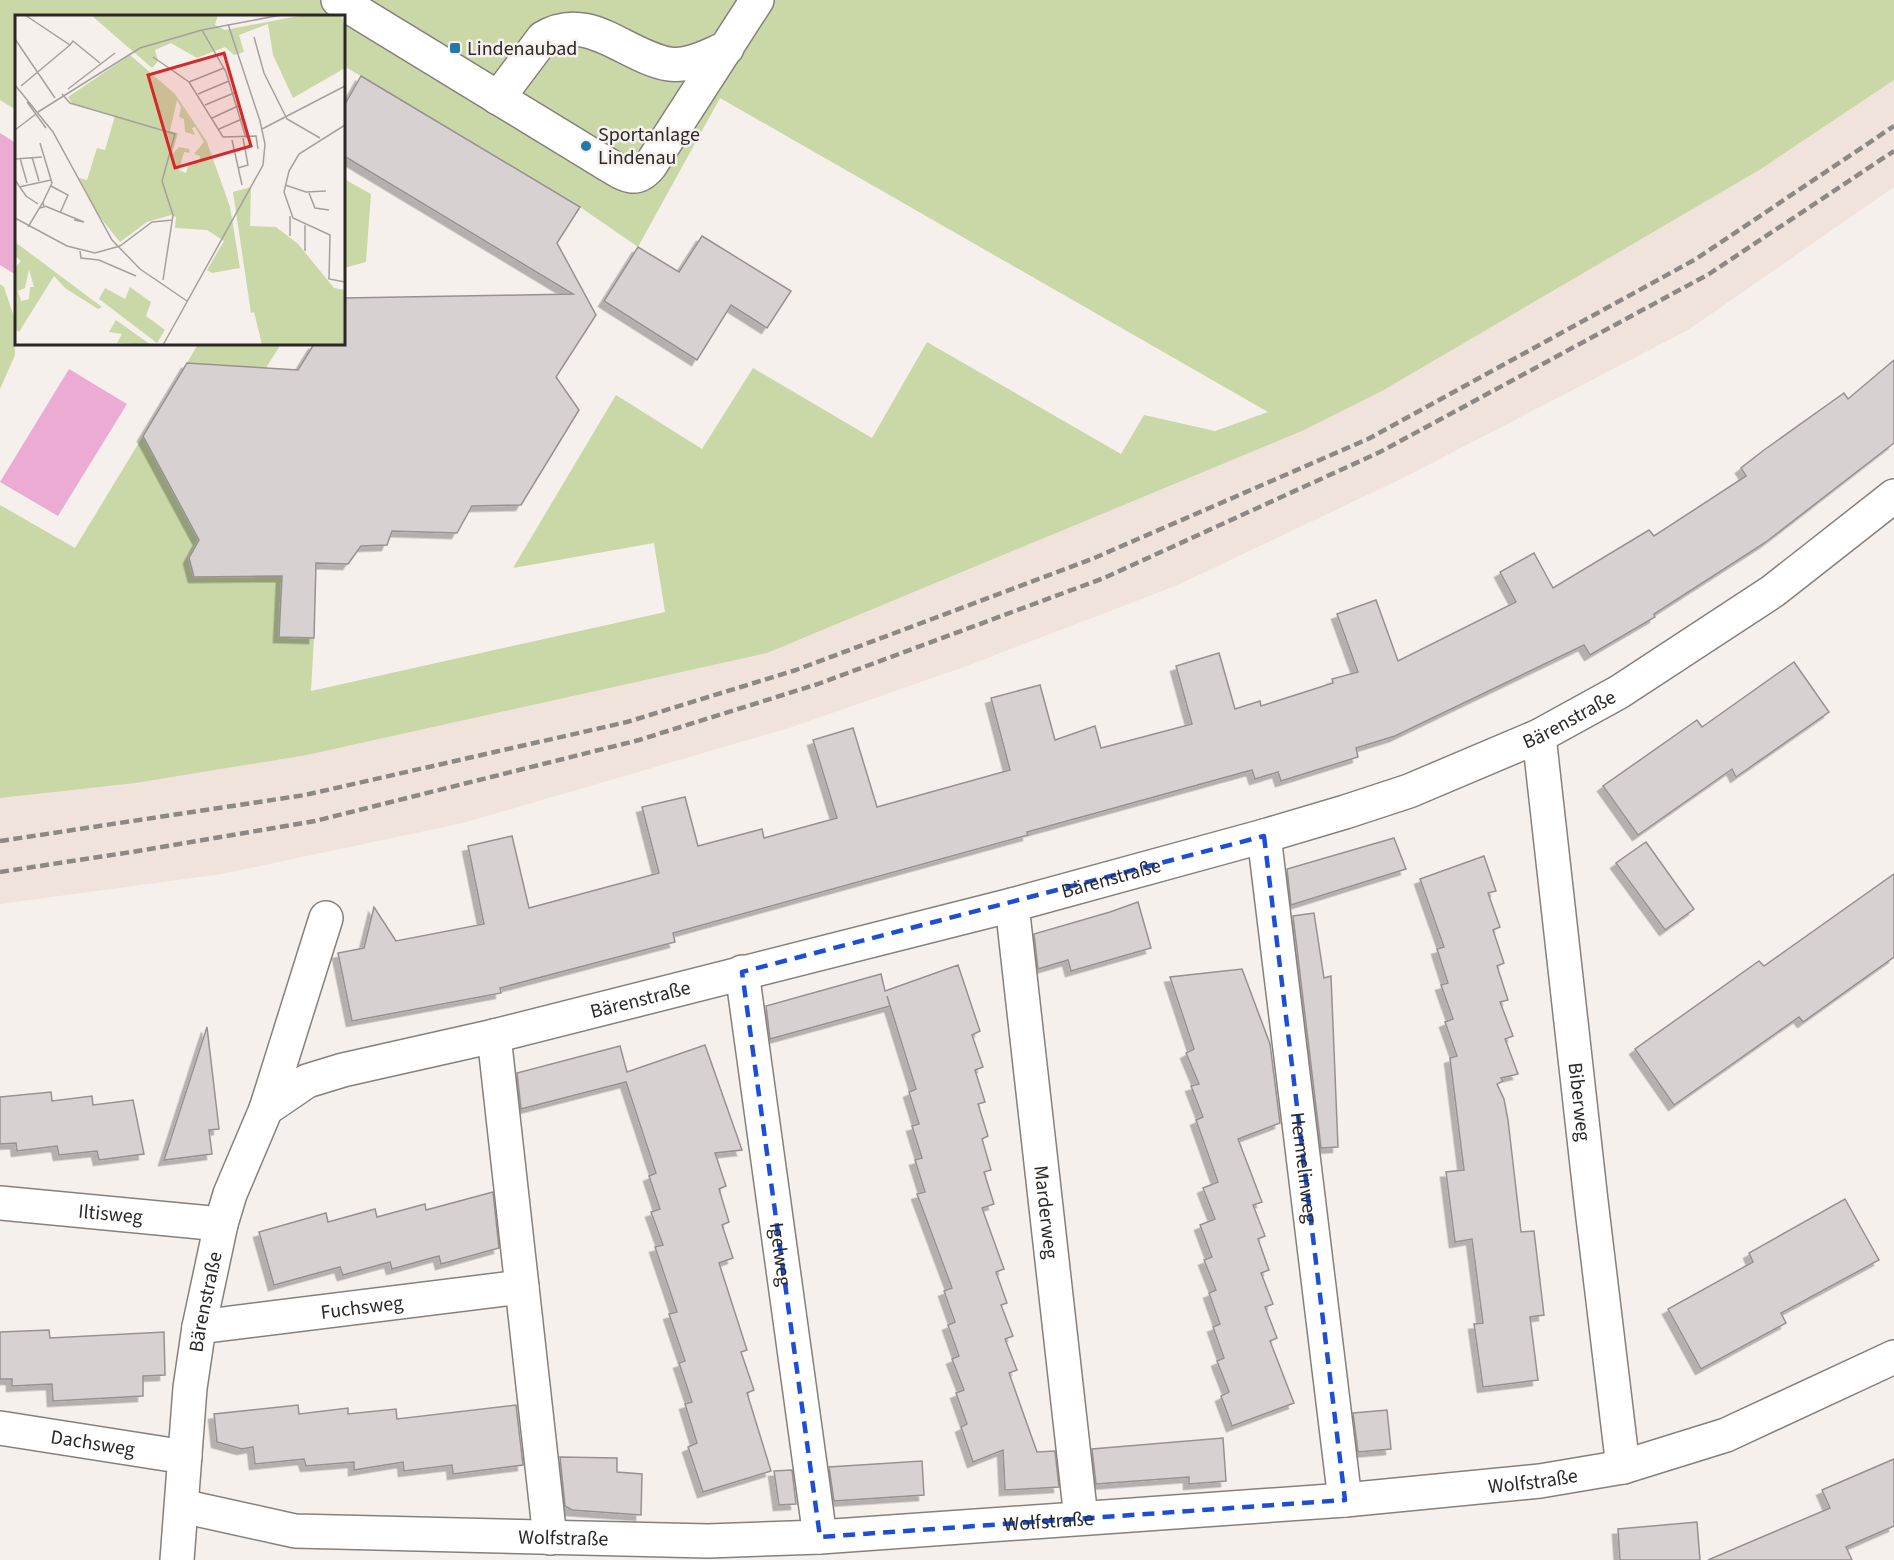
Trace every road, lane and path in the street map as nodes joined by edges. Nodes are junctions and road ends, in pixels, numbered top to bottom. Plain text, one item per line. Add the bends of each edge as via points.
1 (338, 0) edge
2 (757, 0) edge
3 (727, 48) junction
4 (498, 98) junction
5 (1894, 496) edge
6 (1539, 736) junction
7 (1264, 836) junction
8 (1012, 905) junction
9 (326, 918) dead end
10 (742, 972) junction
11 (494, 1036) junction
12 (266, 1109) junction
13 (0, 1203) edge
14 (220, 1224) junction
15 (522, 1287) junction
16 (199, 1326) junction
17 (1894, 1357) edge
18 (0, 1428) edge
19 (185, 1457) junction
20 (1623, 1467) junction
21 (1345, 1500) junction
22 (182, 1506) junction
23 (1082, 1518) junction
24 (820, 1537) junction
25 (550, 1538) junction
26 (177, 1560) edge

1 - 4 street
2 - 3 street
3 - 4 street via 687,63 668,64 585,30 553,32 543,38
3 - 4 street via 650,166 635,177
5 - 6 street, Bärenstraße via 1773,591 1619,692
6 - 7 street, Bärenstraße via 1409,791
6 - 20 street, Biberweg
7 - 8 street, Bärenstraße
7 - 21 street, Hermelinweg
8 - 10 street, Bärenstraße
8 - 23 street, Marderweg
9 - 12 street, Bärenstraße
10 - 11 street, Bärenstraße
10 - 24 street, Igelweg
11 - 12 street, Bärenstraße via 307,1081
11 - 15 street
12 - 14 street, Bärenstraße
13 - 14 street, Iltisweg
14 - 16 street, Bärenstraße
15 - 16 street, Fuchsweg
15 - 25 street
16 - 19 street, Bärenstraße
17 - 20 street, Wolfstraße via 1726,1435
18 - 19 street, Dachsweg
19 - 22 street, Bärenstraße
20 - 21 street, Wolfstraße via 1540,1481
21 - 23 street, Wolfstraße
22 - 25 street, Wolfstraße via 295,1531
22 - 26 street, Bärenstraße
23 - 24 street, Wolfstraße
24 - 25 street, Wolfstraße via 708,1541

